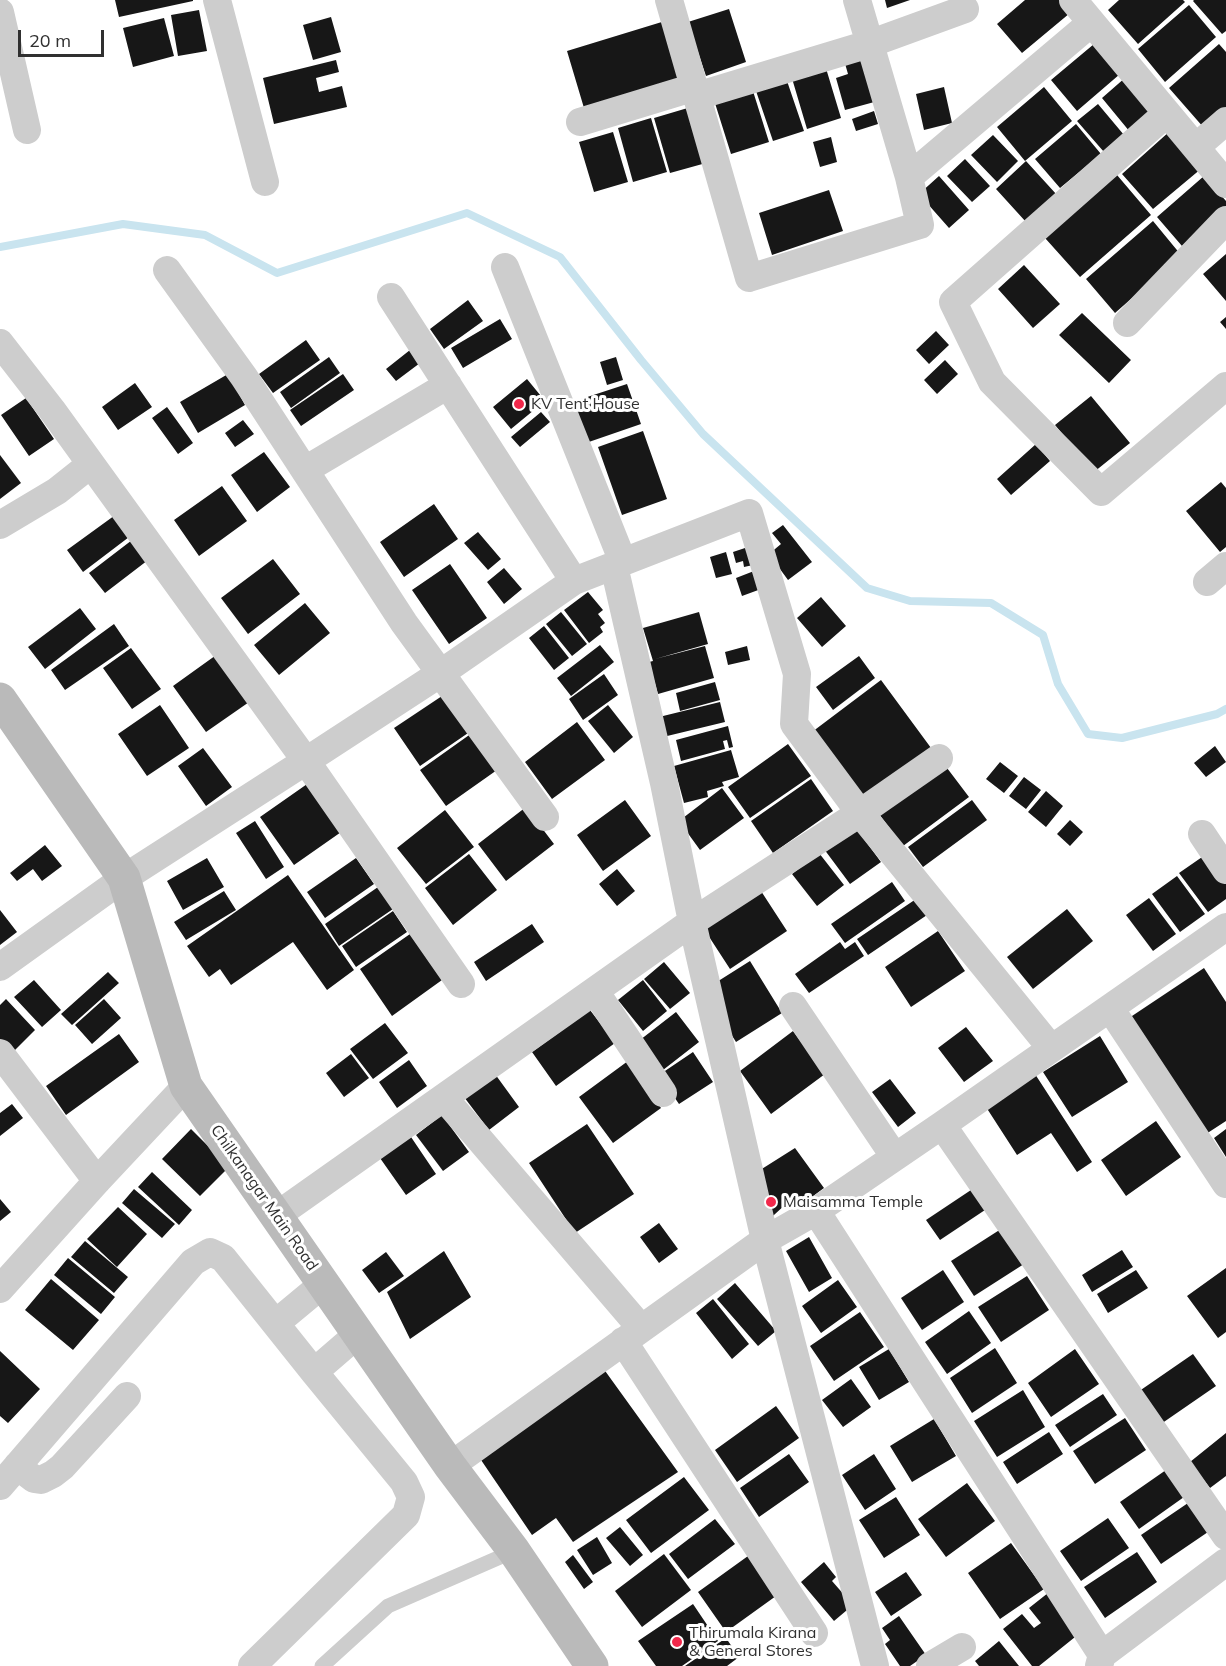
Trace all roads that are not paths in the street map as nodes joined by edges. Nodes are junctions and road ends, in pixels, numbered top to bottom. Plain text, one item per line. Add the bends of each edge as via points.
1 (217, 0) edge
2 (669, 0) edge
3 (857, 0) edge
4 (1073, 0) edge
5 (965, 9) dead end
6 (0, 12) edge
7 (1091, 23) junction
8 (869, 44) junction
9 (696, 91) junction
10 (1167, 113) junction
11 (1226, 121) edge
12 (580, 122) dead end
13 (27, 130) dead end
14 (1196, 147) junction
15 (909, 177) junction
16 (265, 182) dead end
17 (1226, 183) edge
18 (1226, 220) edge
19 (506, 267) dead end
20 (167, 270) dead end
21 (391, 297) dead end
22 (1127, 323) dead end
23 (0, 343) edge
24 (448, 385) junction
25 (1226, 386) edge
26 (91, 464) junction
27 (305, 470) junction
28 (0, 525) edge
29 (619, 564) junction
30 (574, 581) junction
31 (441, 673) junction
32 (0, 699) edge
33 (939, 758) dead end
34 (306, 761) junction
35 (860, 813) junction
36 (545, 817) dead end
37 (1202, 834) dead end
38 (1226, 870) edge
39 (124, 878) junction
40 (692, 922) junction
41 (1226, 927) edge
42 (0, 967) edge
43 (461, 984) dead end
44 (595, 991) junction
45 (792, 1006) dead end
46 (1110, 1008) junction
47 (1051, 1048) junction
48 (0, 1053) edge
49 (186, 1086) junction
50 (663, 1093) dead end
51 (444, 1099) junction
52 (942, 1125) junction
53 (894, 1156) junction
54 (97, 1180) junction
55 (1226, 1184) edge
56 (816, 1211) junction
57 (276, 1216) junction
58 (765, 1240) junction
59 (323, 1284) junction
60 (0, 1289) edge
61 (276, 1323) junction
62 (358, 1334) junction
63 (632, 1334) junction
64 (314, 1372) junction
65 (127, 1396) dead end
66 (450, 1466) junction
67 (8, 1476) edge
68 (1226, 1536) edge
69 (514, 1551) junction
70 (1226, 1562) edge
71 (814, 1633) dead end
72 (962, 1647) dead end
73 (1100, 1661) edge
74 (252, 1666) edge
75 (322, 1666) edge
76 (592, 1666) edge
77 (874, 1666) edge
78 (930, 1666) edge

1 - 16 street
2 - 9 street
3 - 8 street
4 - 7 street
5 - 8 street
6 - 13 street
7 - 10 street
7 - 15 street
8 - 9 street
8 - 15 street
9 - 12 street
9 - 15 street via 749,278 920,225
10 - 14 street
10 - 25 street via 953,302 992,382 1101,492
11 - 14 street
14 - 17 street
18 - 22 street
19 - 29 street
20 - 27 street
21 - 24 street
23 - 26 street
24 - 27 street
24 - 30 street
26 - 28 street via 57,491
26 - 34 street
27 - 31 street
29 - 30 street
29 - 35 street via 749,513 797,674 794,724
29 - 40 street
30 - 31 street
31 - 34 street
31 - 36 street
32 - 39 main road, Chilkanagar Main Road
33 - 35 street
34 - 39 street
34 - 43 street
35 - 40 street
35 - 47 street
37 - 38 street
39 - 42 street
39 - 49 main road, Chilkanagar Main Road
40 - 44 street
40 - 58 street
41 - 46 street
44 - 50 street
44 - 51 street
45 - 53 street
46 - 47 street
46 - 55 street
47 - 52 street
48 - 54 street
49 - 54 street
49 - 57 main road, Chilkanagar Main Road
51 - 57 street
51 - 63 street
52 - 53 street
52 - 68 street
53 - 56 street
54 - 60 street
56 - 58 street
56 - 73 street
57 - 59 main road, Chilkanagar Main Road
58 - 63 street
58 - 77 street
59 - 61 street
59 - 62 main road, Chilkanagar Main Road
61 - 64 street
61 - 67 street via 223,1258 210,1252 193,1262
62 - 64 street
62 - 66 main road, Chilkanagar Main Road
63 - 66 street
63 - 71 street
64 - 74 street via 404,1482 411,1497 406,1515
65 - 67 street via 53,1474 42,1480
66 - 69 main road, Chilkanagar Main Road
69 - 75 lane via 388,1606
69 - 76 main road, Chilkanagar Main Road
70 - 73 street
72 - 78 street

